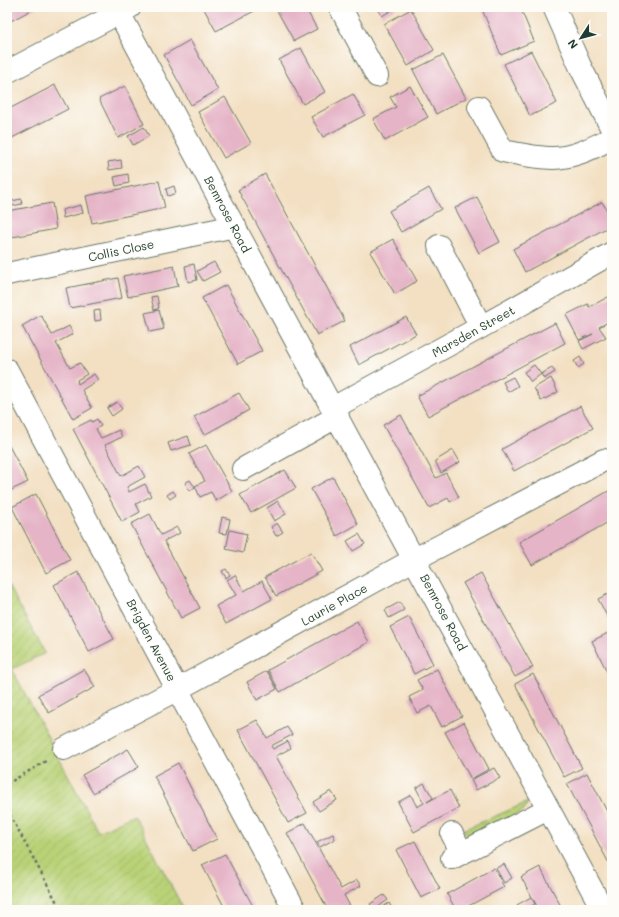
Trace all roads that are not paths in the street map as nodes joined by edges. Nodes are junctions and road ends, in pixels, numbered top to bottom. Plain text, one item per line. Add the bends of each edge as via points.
1 (340, 7) edge
2 (554, 7) edge
3 (125, 10) edge
4 (7, 72) edge
5 (377, 76) dead end
6 (479, 107) dead end
7 (612, 129) edge
8 (612, 138) edge
9 (235, 226) junction
10 (439, 246) dead end
11 (612, 253) edge
12 (7, 274) edge
13 (481, 327) junction
14 (7, 370) edge
15 (335, 412) junction
16 (604, 460) dead end
17 (243, 469) dead end
18 (415, 559) junction
19 (178, 690) junction
20 (64, 749) road end
21 (548, 809) junction
22 (452, 834) dead end
23 (295, 910) edge
24 (603, 910) edge

1 - 5 street
2 - 7 street
3 - 4 street
3 - 9 street, Bemrose Road
6 - 8 street via 502,152 553,158 584,151
9 - 12 street, Collis Close
9 - 15 street, Bemrose Road
10 - 13 street
11 - 13 street, Marsden Street
13 - 15 street, Marsden Street
14 - 19 street, Brigden Avenue
15 - 17 street
15 - 18 street, Bemrose Road
16 - 18 street, Laurie Place
18 - 19 street, Laurie Place
18 - 21 street, Bemrose Road
19 - 20 street, Laurie Place
19 - 23 street, Brigden Avenue
21 - 22 street via 457,856
21 - 24 street, Bemrose Road

